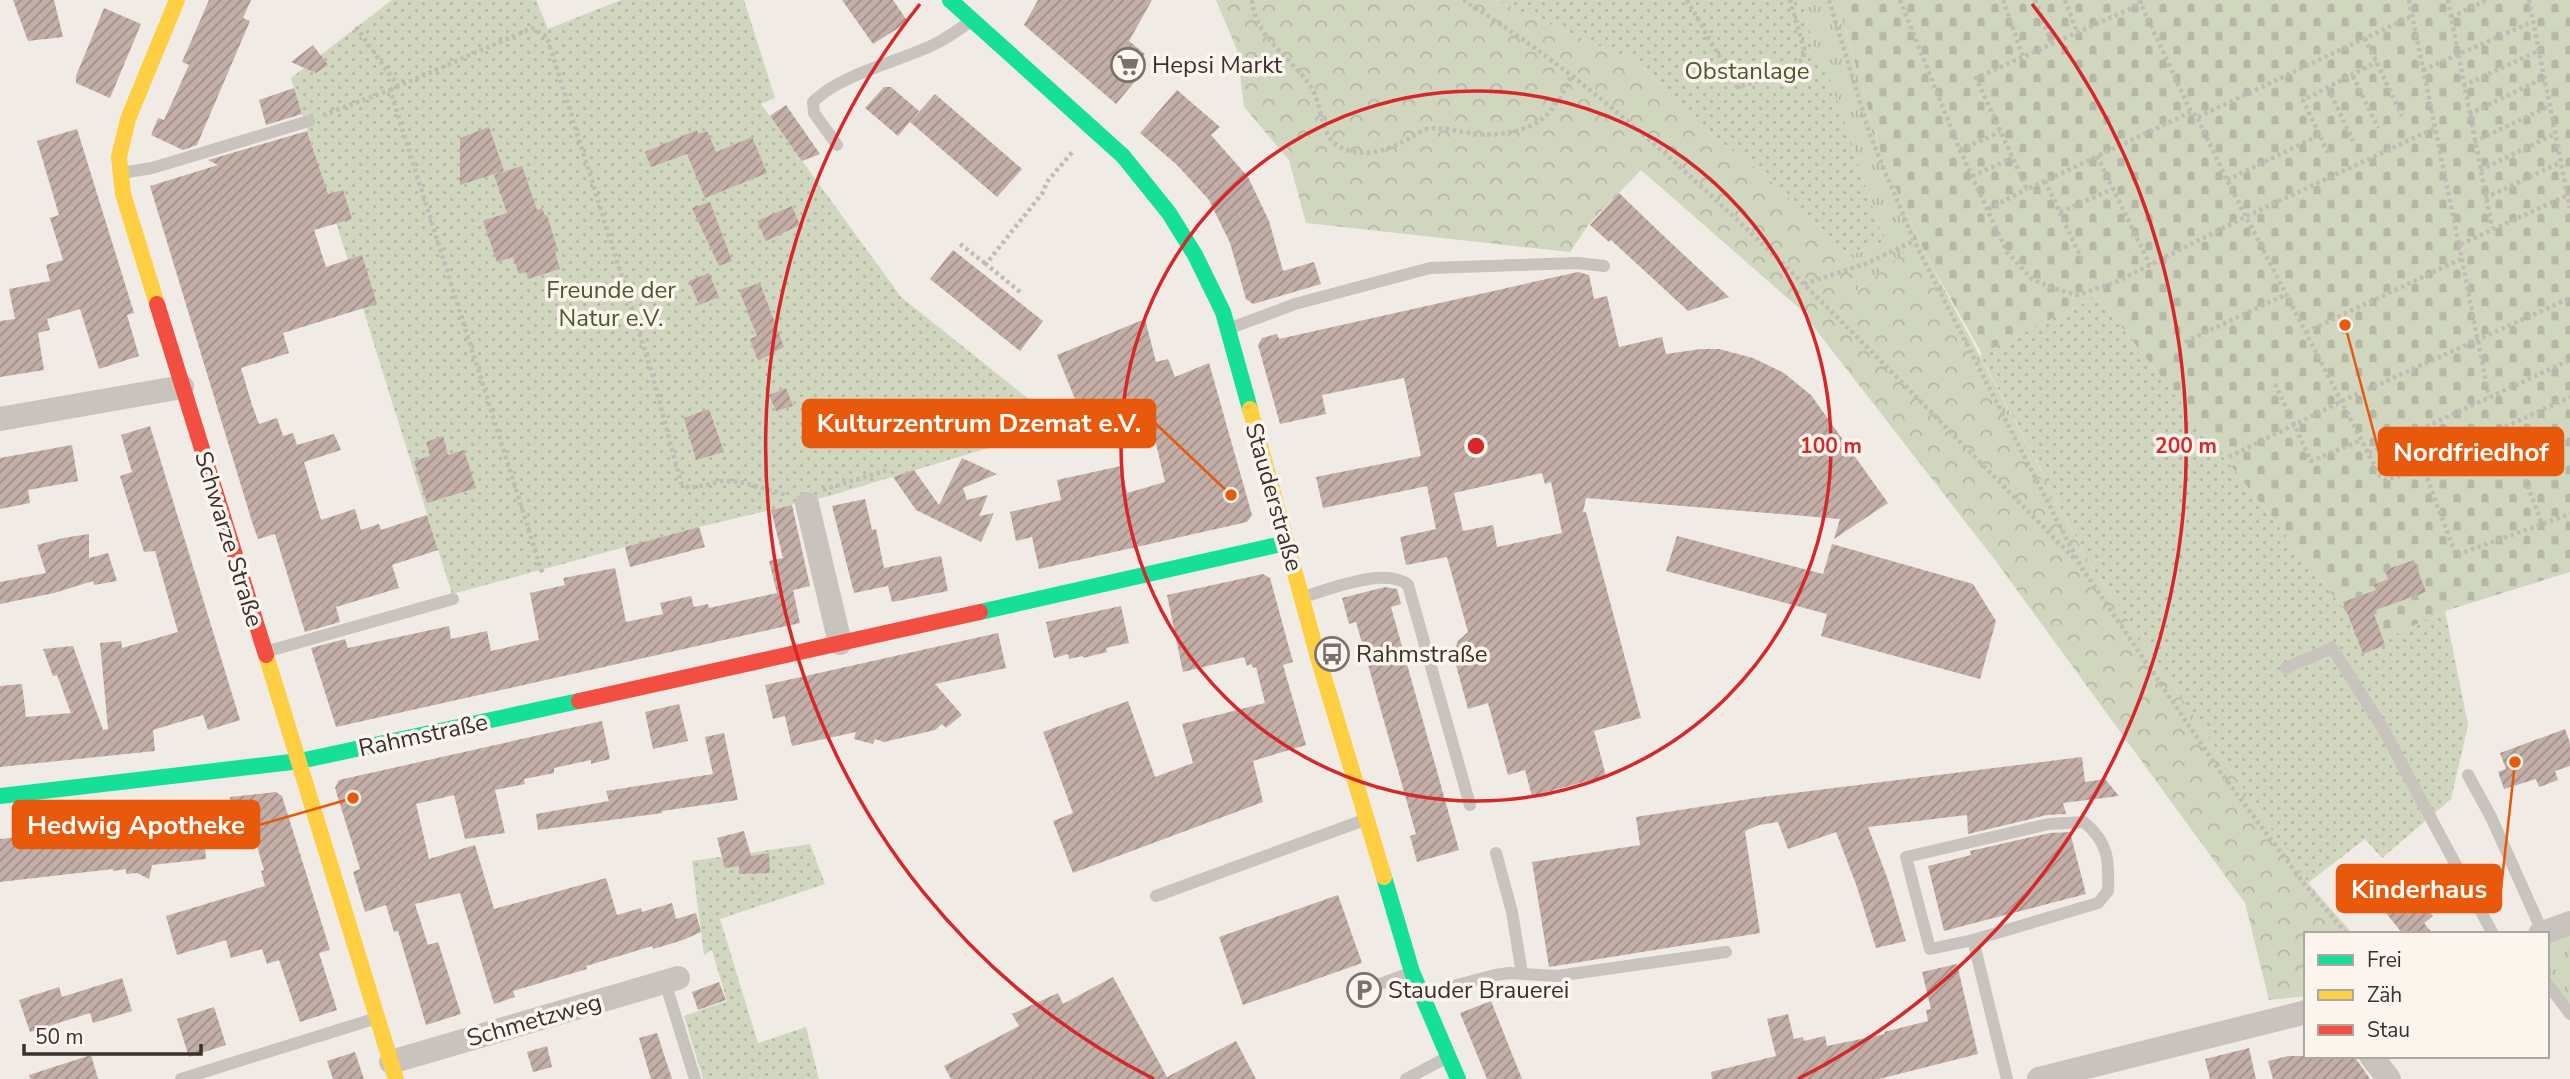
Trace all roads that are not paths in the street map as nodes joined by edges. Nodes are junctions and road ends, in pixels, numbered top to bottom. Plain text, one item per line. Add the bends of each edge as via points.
1 (177, 0) edge
2 (950, 0) edge
3 (971, 21) junction
4 (309, 121) road end
5 (837, 145) dead end
6 (121, 173) junction
7 (1604, 266) dead end
8 (1228, 330) junction
9 (182, 387) junction
10 (0, 419) edge
11 (803, 498) road end
12 (1286, 543) junction
13 (1302, 597) junction
14 (453, 599) dead end
15 (840, 643) junction
16 (264, 652) junction
17 (2286, 668) dead end
18 (300, 761) junction
19 (2468, 775) dead end
20 (0, 796) edge
21 (1470, 805) dead end
22 (1367, 819) junction
23 (1496, 853) dead end
24 (1156, 896) dead end
25 (2570, 923) edge
26 (2492, 932) edge
27 (2541, 932) edge
28 (2544, 932) edge
29 (1973, 940) junction
30 (1726, 952) dead end
31 (1412, 972) junction
32 (1522, 974) junction
33 (671, 980) joint
34 (2549, 986) edge
35 (1364, 990) dead end
36 (1423, 999) junction
37 (2304, 1013) edge
38 (2570, 1014) edge
39 (377, 1018) junction
40 (1447, 1058) junction
41 (2373, 1058) edge
42 (394, 1070) edge
43 (181, 1079) edge
44 (695, 1079) edge
45 (1406, 1079) edge
46 (1458, 1079) edge
47 (2007, 1079) edge
48 (2039, 1079) edge
49 (2389, 1079) edge

1 - 6 street, Schwarze Straße via 128,119 119,158
2 - 3 street, Stauderstraße
3 - 5 lane via 940,41 821,94 813,102 814,113
3 - 8 street, Stauderstraße via 1124,156 1195,255
4 - 6 lane
6 - 9 street, Schwarze Straße via 123,194
7 - 8 lane via 1430,268 1295,304
8 - 12 street, Stauderstraße
9 - 10 street
9 - 16 street, Schwarze Straße
11 - 15 street
12 - 13 street, Stauderstraße
12 - 15 street, Rahmstraße
13 - 21 lane via 1381,576 1408,585
13 - 22 street, Stauderstraße
14 - 16 lane
15 - 18 street, Rahmstraße
16 - 18 street, Schwarze Straße
17 - 26 lane via 2332,648 2382,727
18 - 20 street, Rahmstraße
18 - 39 street, Schwarze Straße
19 - 27 lane
22 - 24 lane
22 - 31 street, Stauderstraße
23 - 32 lane
25 - 28 street
29 - 29 lane via 1930,949 1906,857 2049,824 2084,822 2099,834 2107,855 2109,891 2098,903
29 - 47 lane
30 - 32 lane via 1557,976
31 - 35 lane
31 - 36 street, Stauderstraße
32 - 36 lane via 1495,975
33 - 42 street, Schmetzweg
33 - 44 lane
34 - 38 lane
36 - 40 street, Stauderstraße
37 - 48 street
39 - 42 street, Schwarze Straße
39 - 43 lane
40 - 45 lane
40 - 46 street, Stauderstraße
41 - 49 street

